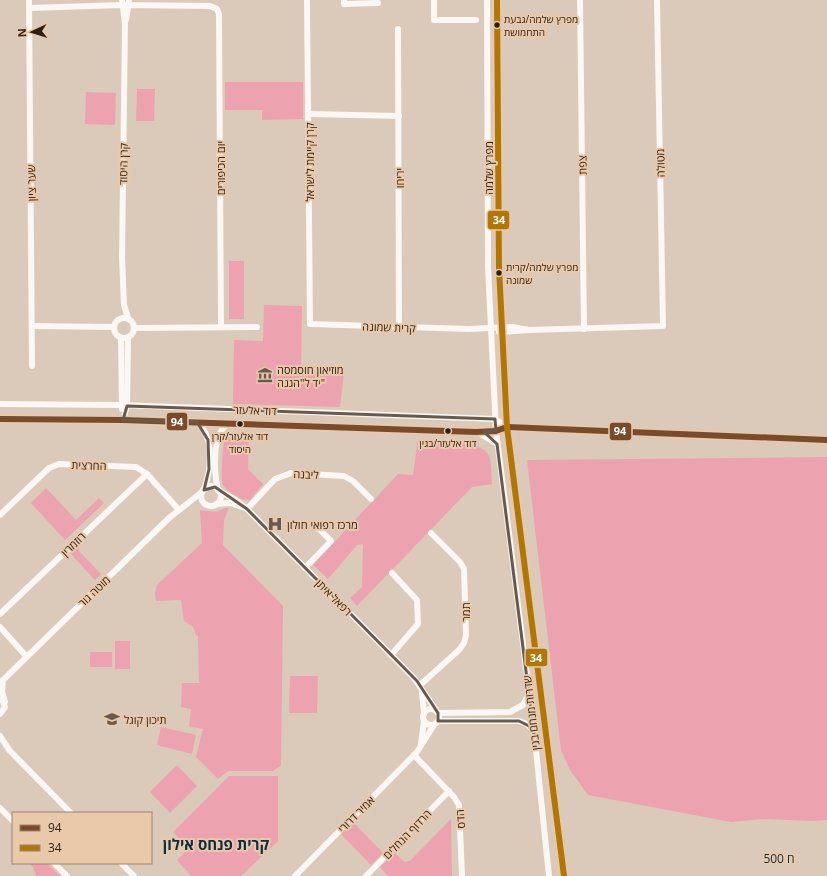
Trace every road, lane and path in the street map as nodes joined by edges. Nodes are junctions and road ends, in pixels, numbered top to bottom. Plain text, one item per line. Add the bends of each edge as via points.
1 (29, 0) edge
2 (307, 0) edge
3 (344, 0) edge
4 (434, 0) edge
5 (487, 0) edge
6 (497, 0) edge
7 (580, 0) edge
8 (657, 0) edge
9 (122, 3) edge
10 (130, 3) edge
11 (378, 3) dead end
12 (29, 8) junction
13 (476, 20) dead end
14 (125, 24) junction
15 (398, 29) dead end
16 (309, 114) junction
17 (399, 116) junction
18 (124, 318) junction
19 (310, 324) joint
20 (32, 326) junction
21 (221, 327) junction
22 (257, 327) dead end
23 (399, 327) junction
24 (490, 327) junction
25 (114, 328) junction
26 (135, 328) junction
27 (584, 329) junction
28 (469, 330) junction
29 (501, 330) junction
30 (490, 336) junction
31 (121, 338) junction
32 (128, 339) junction
33 (32, 366) dead end
34 (0, 404) edge
35 (124, 405) junction
36 (0, 419) edge
37 (495, 419) junction
38 (123, 420) junction
39 (197, 422) junction
40 (230, 423) junction
41 (507, 427) junction
42 (496, 431) junction
43 (476, 432) junction
44 (827, 440) edge
45 (497, 444) junction
46 (147, 474) junction
47 (203, 491) junction
48 (219, 491) junction
49 (371, 499) dead end
50 (216, 504) junction
51 (207, 505) junction
52 (185, 506) junction
53 (247, 509) junction
54 (179, 510) junction
55 (0, 515) edge
56 (318, 528) dead end
57 (431, 533) dead end
58 (305, 568) junction
59 (392, 573) dead end
60 (0, 614) edge
61 (0, 627) edge
62 (391, 655) junction
63 (26, 656) junction
64 (4, 678) junction
65 (0, 683) edge
66 (420, 686) junction
67 (528, 689) junction
68 (2, 700) edge
69 (424, 712) junction
70 (437, 712) junction
71 (1, 715) edge
72 (424, 721) junction
73 (436, 723) junction
74 (534, 734) junction
75 (1, 738) edge
76 (416, 753) junction
77 (449, 791) junction
78 (0, 808) edge
79 (71, 812) edge
80 (12, 820) edge
81 (55, 864) edge
82 (122, 864) edge
83 (67, 876) edge
84 (134, 876) edge
85 (295, 876) edge
86 (366, 876) edge
87 (462, 876) edge
88 (549, 876) edge
89 (564, 876) edge

1 - 12 street, שער ציון
2 - 16 street, קרן קיימת לישראל
3 - 11 street via 344,4
4 - 13 street via 434,20
5 - 24 street, מפרץ שלמה
6 - 29 street, מפרץ שלמה
7 - 27 street, צפת
8 - 27 street, מטולה via 663,326
9 - 10 street
9 - 12 street
9 - 14 street, קרן היסוד
10 - 14 street, קרן היסוד
10 - 21 street, יום הכיפורים via 210,6 217,9
12 - 20 street, שער ציון
14 - 18 street, קרן היסוד via 122,258
15 - 17 street, יריחו
16 - 17 street
16 - 19 street, קרן קיימת לישראל
17 - 23 street, יריחו
18 - 25 street via 116,322
18 - 26 street via 133,322
19 - 23 street, קרית שמונה
20 - 25 street
20 - 33 street, שער ציון
21 - 22 street
21 - 26 street
23 - 28 street, קרית שמונה
24 - 28 street, קרית שמונה
24 - 29 street
24 - 30 street, מפרץ שלמה
25 - 31 street via 115,334
26 - 32 street
27 - 29 street
28 - 30 street, קרית שמונה
29 - 41 street, מפרץ שלמה
30 - 37 street, מפרץ שלמה
31 - 32 street
31 - 35 street
32 - 35 street
34 - 35 street, דוד אלעזר
35 - 37 street, דוד אלעזר
35 - 38 street
36 - 38 street, דוד אלעזר
37 - 41 street
37 - 42 street, מפרץ שלמה
38 - 39 street, דוד אלעזר
39 - 40 street, דוד אלעזר
39 - 47 street via 208,440 209,469
40 - 43 street, דוד אלעזר
40 - 48 street via 223,429 217,443 216,475
41 - 42 street, דוד אלעזר
41 - 44 street, דוד אלעזר
41 - 89 street, שדרות מנחם בגין
42 - 43 street, דוד אלעזר
42 - 45 street, שדרות מנחם בגין
43 - 45 street via 486,435
45 - 67 street, שדרות מנחם בגין
46 - 54 street, החרצית
46 - 55 street, החרצית via 140,468 131,466 56,464
46 - 60 street, רוזמרין
47 - 48 street via 212,487
47 - 51 street via 202,500
47 - 52 street, מוטה גור
48 - 50 street via 220,499
48 - 53 street, רפאל איתן
49 - 53 street, ליבנה via 353,481 344,476 292,473 275,479
50 - 51 street
50 - 53 street, רפאל איתן via 230,503
51 - 52 street
52 - 54 street, מוטה גור
53 - 58 street, רפאל איתן
54 - 63 street, מוטה גור
56 - 58 street via 331,541
57 - 66 street, תמר via 464,569 465,638 460,649
58 - 62 street, רפאל איתן
59 - 62 street via 417,600 418,624
61 - 63 street
62 - 66 street, רפאל איתן
63 - 64 street, מוטה גור
64 - 65 street, מוטה גור
64 - 68 street
66 - 69 street
66 - 70 street, רפאל איתן
67 - 70 street via 523,705 510,712
67 - 74 street, שדרות מנחם בגין
68 - 71 street via 5,708
69 - 70 street via 429,709
69 - 72 street
70 - 73 street
72 - 73 street via 429,725
72 - 76 street, אמיר דרורי via 423,736
73 - 74 street via 519,721 529,726
73 - 76 street, אמיר דרורי
74 - 88 street, שדרות מנחם בגין
75 - 79 street via 10,751
76 - 77 street, הדס
76 - 85 street, אמיר דרורי
77 - 86 street, הרדוף הנחלים
77 - 87 street, הדס via 457,800 461,811
78 - 80 street
81 - 83 street
82 - 84 street

